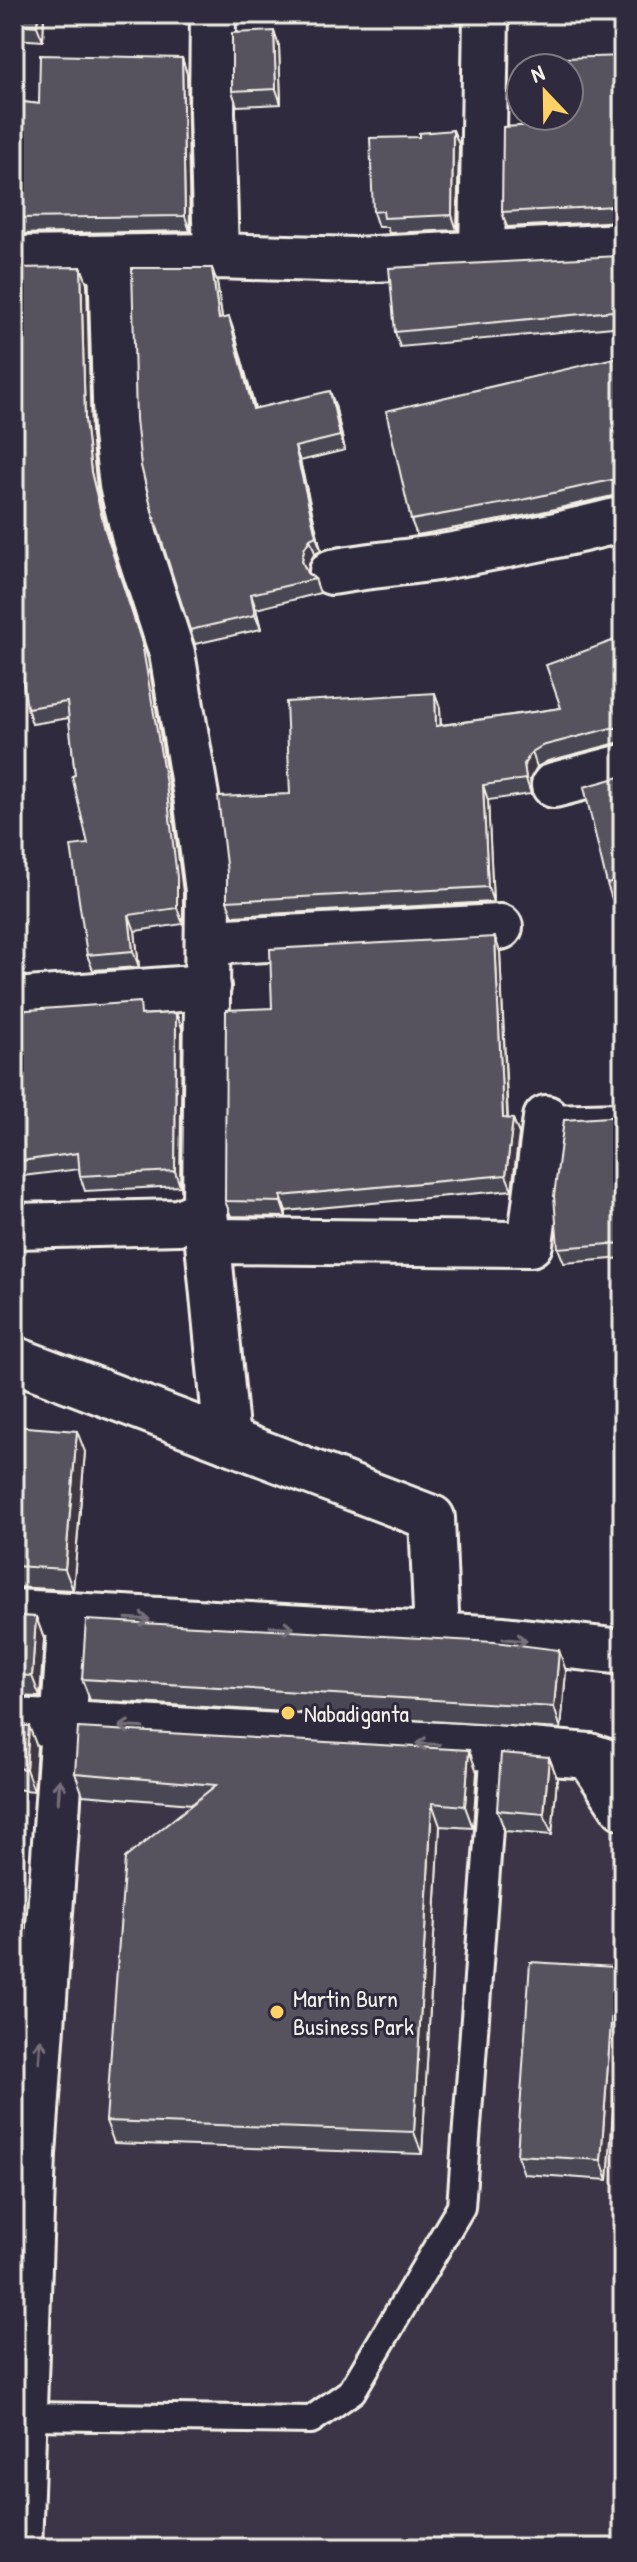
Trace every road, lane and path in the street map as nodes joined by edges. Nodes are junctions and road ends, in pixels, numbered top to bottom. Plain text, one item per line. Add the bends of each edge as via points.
1 (213, 14) edge
2 (486, 14) edge
3 (623, 246) edge
4 (482, 253) junction
5 (216, 256) junction
6 (111, 258) junction
7 (14, 259) edge
8 (623, 519) edge
9 (332, 572) dead end
10 (623, 767) edge
11 (554, 785) dead end
12 (500, 927) dead end
13 (208, 942) junction
14 (208, 987) junction
15 (14, 1001) edge
16 (623, 1116) edge
17 (546, 1118) joint
18 (206, 1224) junction
19 (14, 1226) edge
20 (14, 1359) edge
21 (227, 1440) junction
22 (14, 1612) edge
23 (71, 1615) junction
24 (437, 1636) junction
25 (623, 1652) edge
26 (14, 1721) edge
27 (64, 1724) junction
28 (495, 1748) junction
29 (606, 1762) edge
30 (623, 1807) edge
31 (24, 2416) junction
32 (19, 2548) edge

1 - 5 street
2 - 4 street
3 - 4 street
4 - 5 street via 355,260
5 - 6 street
6 - 7 street
6 - 13 street via 122,485 172,653 208,891
8 - 9 street via 438,557
10 - 11 street
12 - 13 street
13 - 14 street
14 - 15 street
14 - 18 street
16 - 17 lane
17 - 18 street via 530,1244
18 - 19 street via 198,1214 179,1222
18 - 21 street
20 - 21 street
21 - 24 street via 432,1518
22 - 23 street
23 -> 24 street
23 - 27 street
24 -> 25 street
26 - 27 street
28 -> 27 street
31 -> 27 street via 33,2154
28 - 29 street
28 - 31 lane via 461,2207 352,2391 311,2420
29 - 30 street
31 - 32 street

